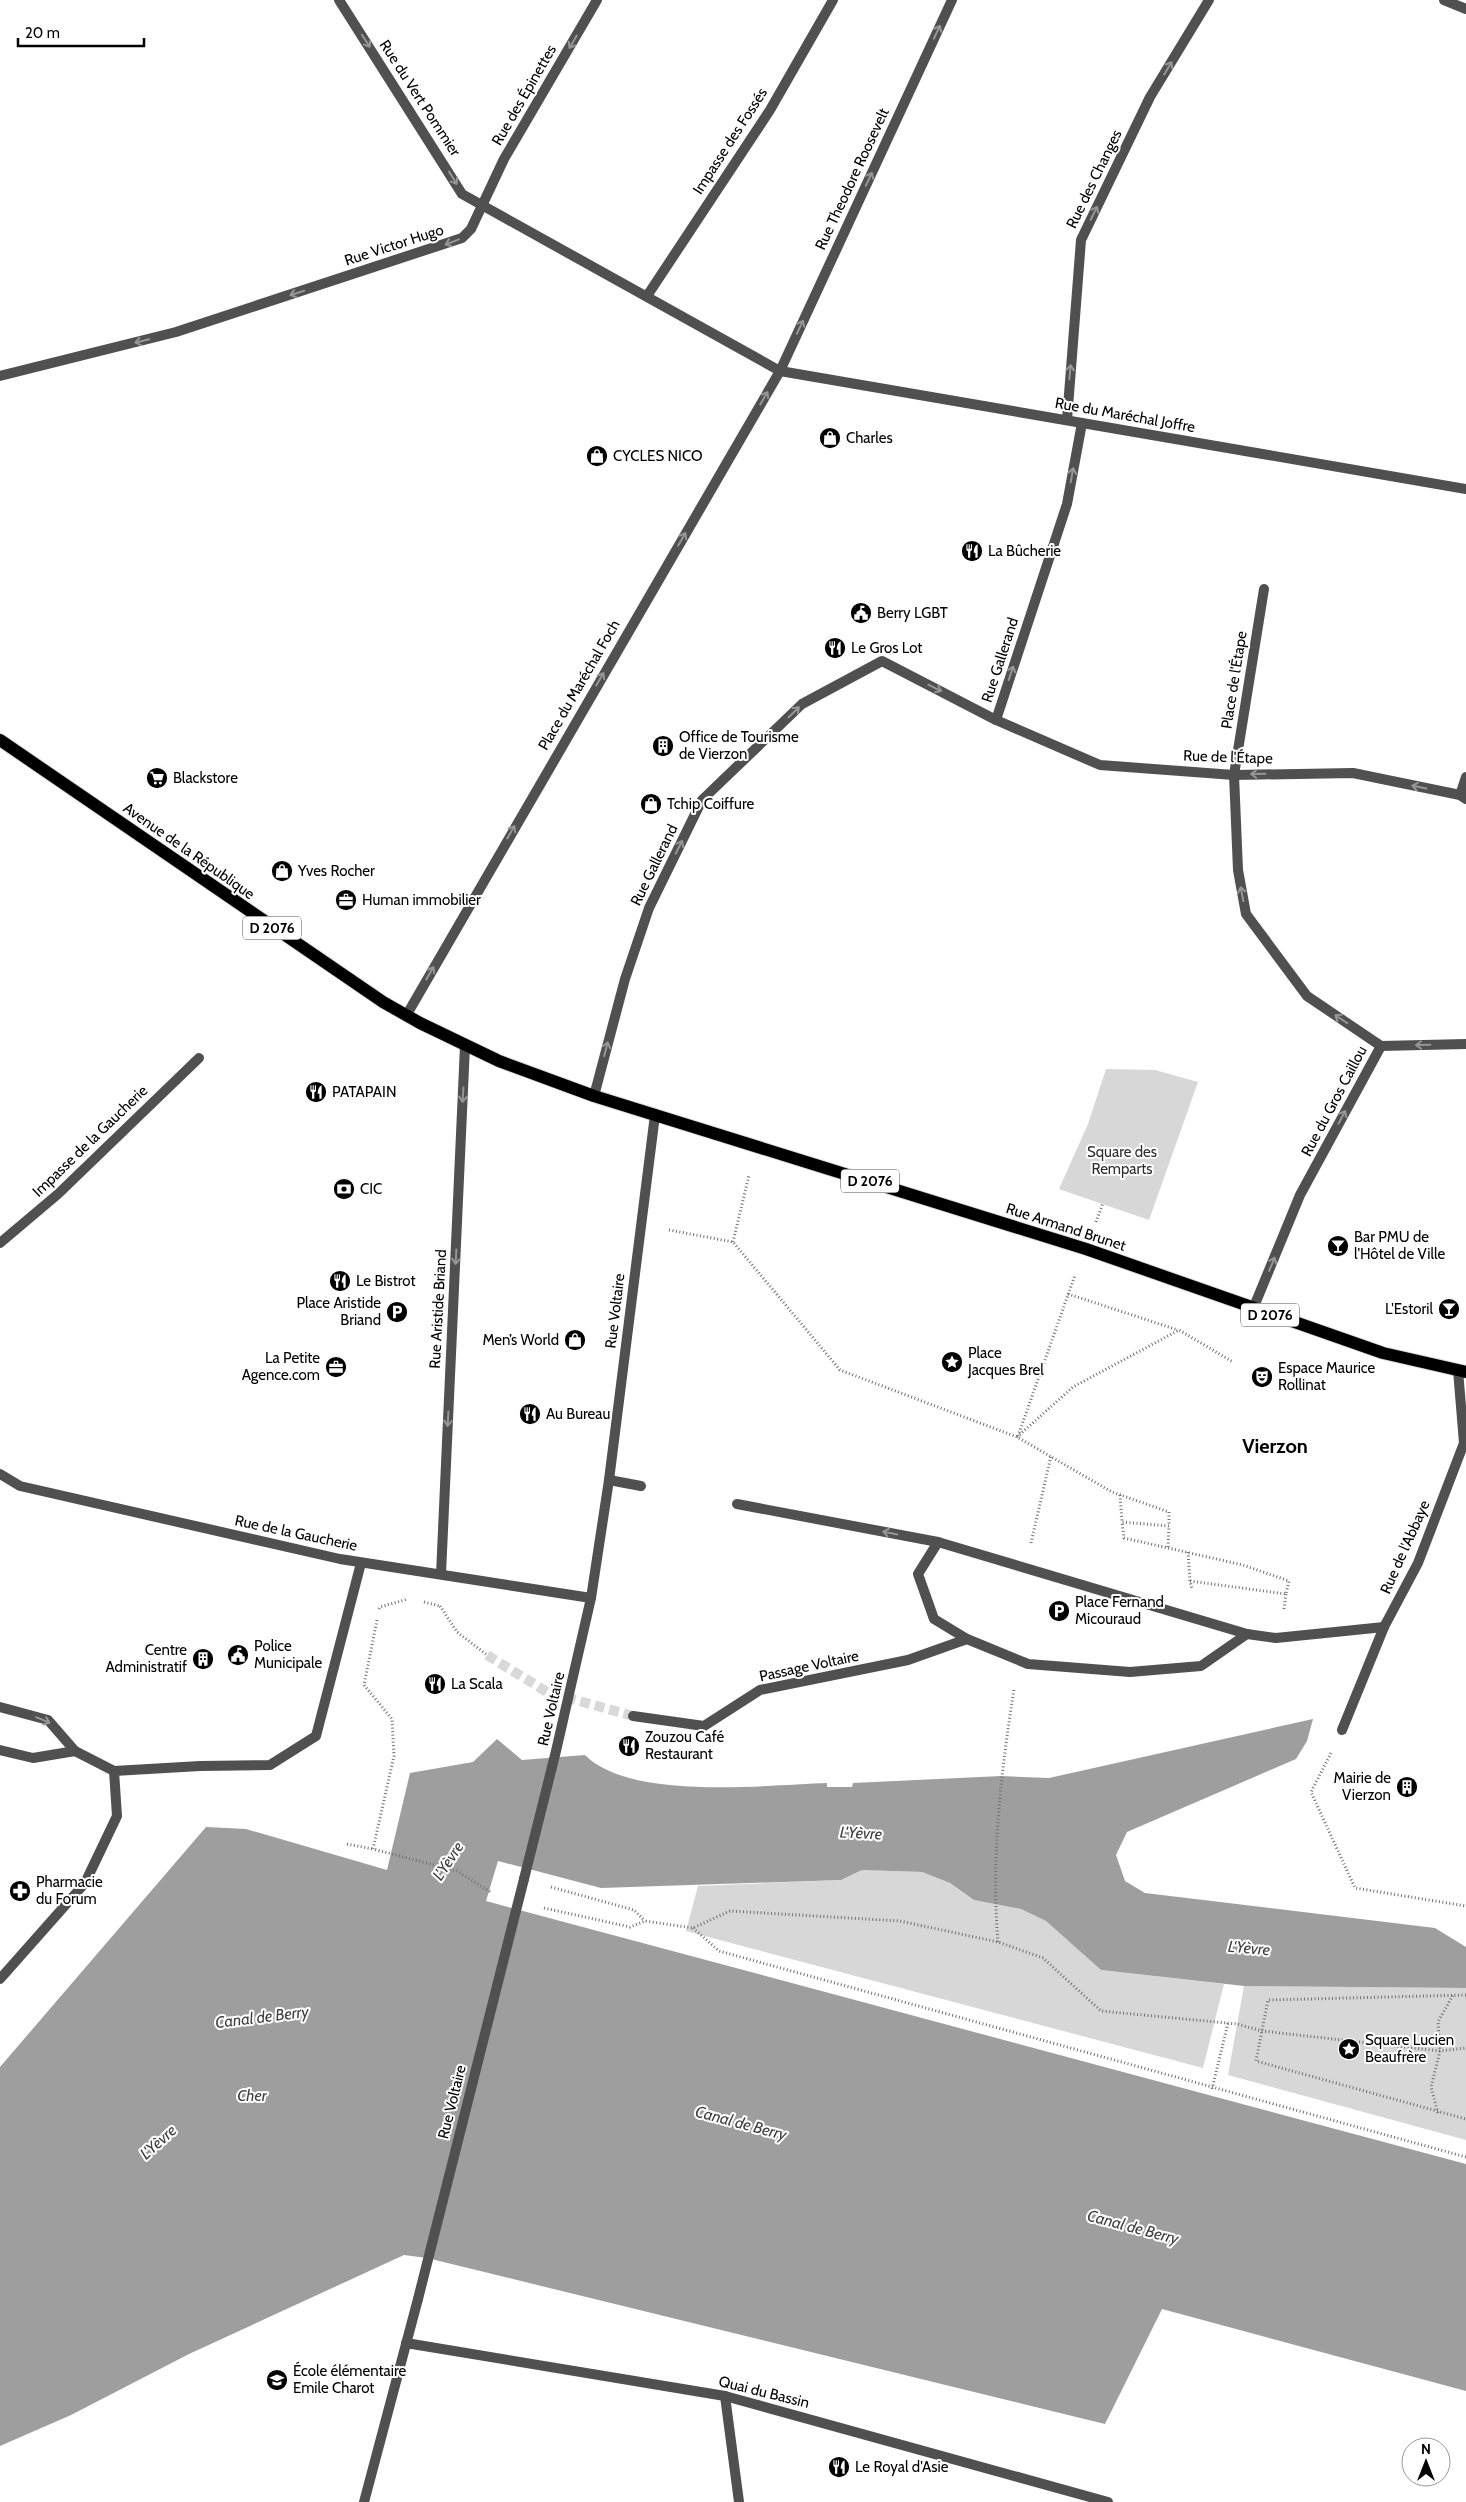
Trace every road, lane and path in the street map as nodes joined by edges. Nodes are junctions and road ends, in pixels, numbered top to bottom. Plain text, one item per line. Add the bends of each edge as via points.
1 (339, 0) edge
2 (597, 0) edge
3 (833, 0) edge
4 (952, 0) edge
5 (1209, 0) edge
6 (1444, 0) edge
7 (1466, 9) edge
8 (481, 206) junction
9 (647, 296) junction
10 (780, 371) junction
11 (0, 376) edge
12 (1066, 420) junction
13 (1082, 422) junction
14 (1466, 489) edge
15 (1264, 589) dead end
16 (996, 720) junction
17 (0, 740) edge
18 (1234, 775) junction
19 (1466, 777) edge
20 (1463, 797) edge
21 (406, 1016) junction
22 (1466, 1044) edge
23 (465, 1046) junction
24 (1381, 1046) junction
25 (199, 1058) dead end
26 (594, 1096) junction
27 (655, 1115) junction
28 (755, 1145) junction
29 (667, 1230) dead end
30 (734, 1242) junction
31 (0, 1243) edge
32 (1086, 1249) junction
33 (1068, 1294) junction
34 (1253, 1308) junction
35 (1179, 1330) junction
36 (1233, 1362) dead end
37 (1462, 1371) edge
38 (1017, 1437) junction
39 (1051, 1456) junction
40 (0, 1474) edge
41 (609, 1480) junction
42 (641, 1486) dead end
43 (1120, 1495) junction
44 (737, 1504) dead end
45 (1122, 1522) junction
46 (1169, 1526) junction
47 (938, 1542) junction
48 (1168, 1547) junction
49 (1029, 1550) dead end
50 (1188, 1552) junction
51 (361, 1563) junction
52 (442, 1574) junction
53 (1190, 1581) junction
54 (1192, 1594) dead end
55 (1286, 1594) junction
56 (591, 1598) junction
57 (1384, 1627) junction
58 (1247, 1634) junction
59 (1276, 1638) junction
60 (967, 1639) junction
61 (487, 1655) tunnel mouth
62 (1020, 1661) junction
63 (0, 1707) edge
64 (633, 1716) tunnel mouth
65 (1342, 1730) joint
66 (0, 1750) edge
67 (76, 1751) junction
68 (114, 1771) junction
69 (348, 1844) dead end
70 (373, 1848) junction
71 (524, 1879) junction
72 (489, 1892) dead end
73 (1466, 1906) edge
74 (547, 1909) dead end
75 (645, 1921) junction
76 (693, 1928) junction
77 (998, 1942) junction
78 (0, 1979) edge
79 (1454, 1995) junction
80 (1466, 1995) edge
81 (1228, 2023) junction
82 (1262, 2031) junction
83 (1466, 2048) edge
84 (1440, 2051) junction
85 (1212, 2089) junction
86 (1438, 2112) junction
87 (1466, 2120) edge
88 (1466, 2157) edge
89 (406, 2343) junction
90 (725, 2396) junction
91 (364, 2502) edge
92 (739, 2502) edge
93 (1108, 2502) edge

1 -> 8 street, Rue du Vert Pommier via 462,194
2 -> 8 street, Rue des Épinettes via 504,159
3 - 9 street, Impasse des Fossés via 770,110
10 -> 4 street, Rue Theodore Roosevelt
12 -> 5 street, Rue des Changes via 1081,240 1150,97
6 - 7 street
8 - 9 street
8 -> 11 street, Rue Victor Hugo via 471,229 452,242 176,332
9 - 10 street
10 - 12 street, Rue du Maréchal Joffre
21 -> 10 street, Place du Maréchal Foch
12 - 13 street, Rue du Maréchal Joffre
13 - 14 street, Rue du Maréchal Joffre
16 -> 13 street, Rue Gallerand via 1068,504
15 - 18 street, Place de l'Étape
16 - 18 street, Rue de l'Étape via 1100,765
26 -> 16 street, Rue Gallerand via 625,979 648,908 702,800 802,704 882,661
17 - 21 main road, Avenue de la République / D 2076
20 -> 18 street, Rue de l'Étape via 1353,774
24 -> 18 street, Rue du Gros Caillou via 1308,996 1246,914 1238,870
19 - 20 street
21 - 23 main road, Avenue de la République / D 2076
22 -> 24 street
23 - 26 main road, D 2076
23 -> 52 street, Rue Aristide Briand
34 -> 24 street, Rue du Gros Caillou via 1300,1195
25 - 31 street, Impasse de la Gaucherie via 58,1194
26 - 27 main road, D 2076
27 - 28 main road, Rue Armand Brunet / D 2076
27 - 41 street, Rue Voltaire
28 - 30 path
28 - 32 main road, Rue Armand Brunet / D 2076
29 - 30 path
30 - 38 path via 840,1370
32 - 33 path
32 - 34 main road, Rue Armand Brunet / D 2076
33 - 35 path
33 - 38 path
34 - 37 main road, Rue Armand Brunet / D 2076 via 1383,1353
35 - 36 path
35 - 38 path via 1073,1387
37 - 57 street, Rue de l'Abbaye via 1464,1443 1418,1563
38 - 39 path
39 - 43 path
39 - 49 path
40 - 51 street, Rue de la Gaucherie via 20,1486
41 - 42 street
41 - 56 street, Rue Voltaire
43 - 45 path
43 - 46 path via 1169,1512
47 -> 44 street
45 - 46 path
45 - 48 path via 1124,1538
46 - 48 path
47 - 58 street
47 - 60 street via 918,1574 934,1619
48 - 50 path
50 - 53 path
50 - 55 path via 1243,1565 1289,1581
51 - 52 street, Rue de la Gaucherie
51 - 68 street via 316,1736 270,1765
52 - 56 street, Rue de la Gaucherie
53 - 54 path
53 - 55 path
55 - 59 path
56 - 71 street, Rue Voltaire
57 - 59 street
57 - 65 street, Rue de l'Abbaye
58 - 59 street
58 - 62 street via 1201,1666 1130,1672
60 - 62 street
60 - 64 street, Passage Voltaire via 908,1660 760,1690 704,1726
61 - 70 path via 457,1632 440,1606 408,1598 380,1607 364,1685 392,1719 394,1756
62 - 77 path via 1001,1774 995,1904
63 -> 67 street via 48,1720
65 - 73 path via 1311,1792 1355,1888
66 - 67 street via 32,1758
67 - 68 street
68 - 78 street via 117,1816 84,1883
69 - 70 path
70 - 72 path via 457,1871
71 - 75 path via 634,1910
71 - 89 street, Rue Voltaire, bridge
74 - 75 path via 630,1927
75 - 76 path
76 - 77 path via 730,1911 900,1921
76 - 85 path via 719,1952
77 - 81 path via 1043,1958 1101,2011
79 - 80 path
79 - 82 path via 1268,2000
79 - 84 path via 1438,2022
81 - 82 path
81 - 85 path
82 - 84 path
82 - 86 path via 1256,2061
83 - 84 path
84 - 86 path via 1431,2087
85 - 88 path
86 - 87 path
89 - 90 street, Quai du Bassin
89 - 91 street, Rue Voltaire
90 - 92 street
90 - 93 street, Quai du Bassin

